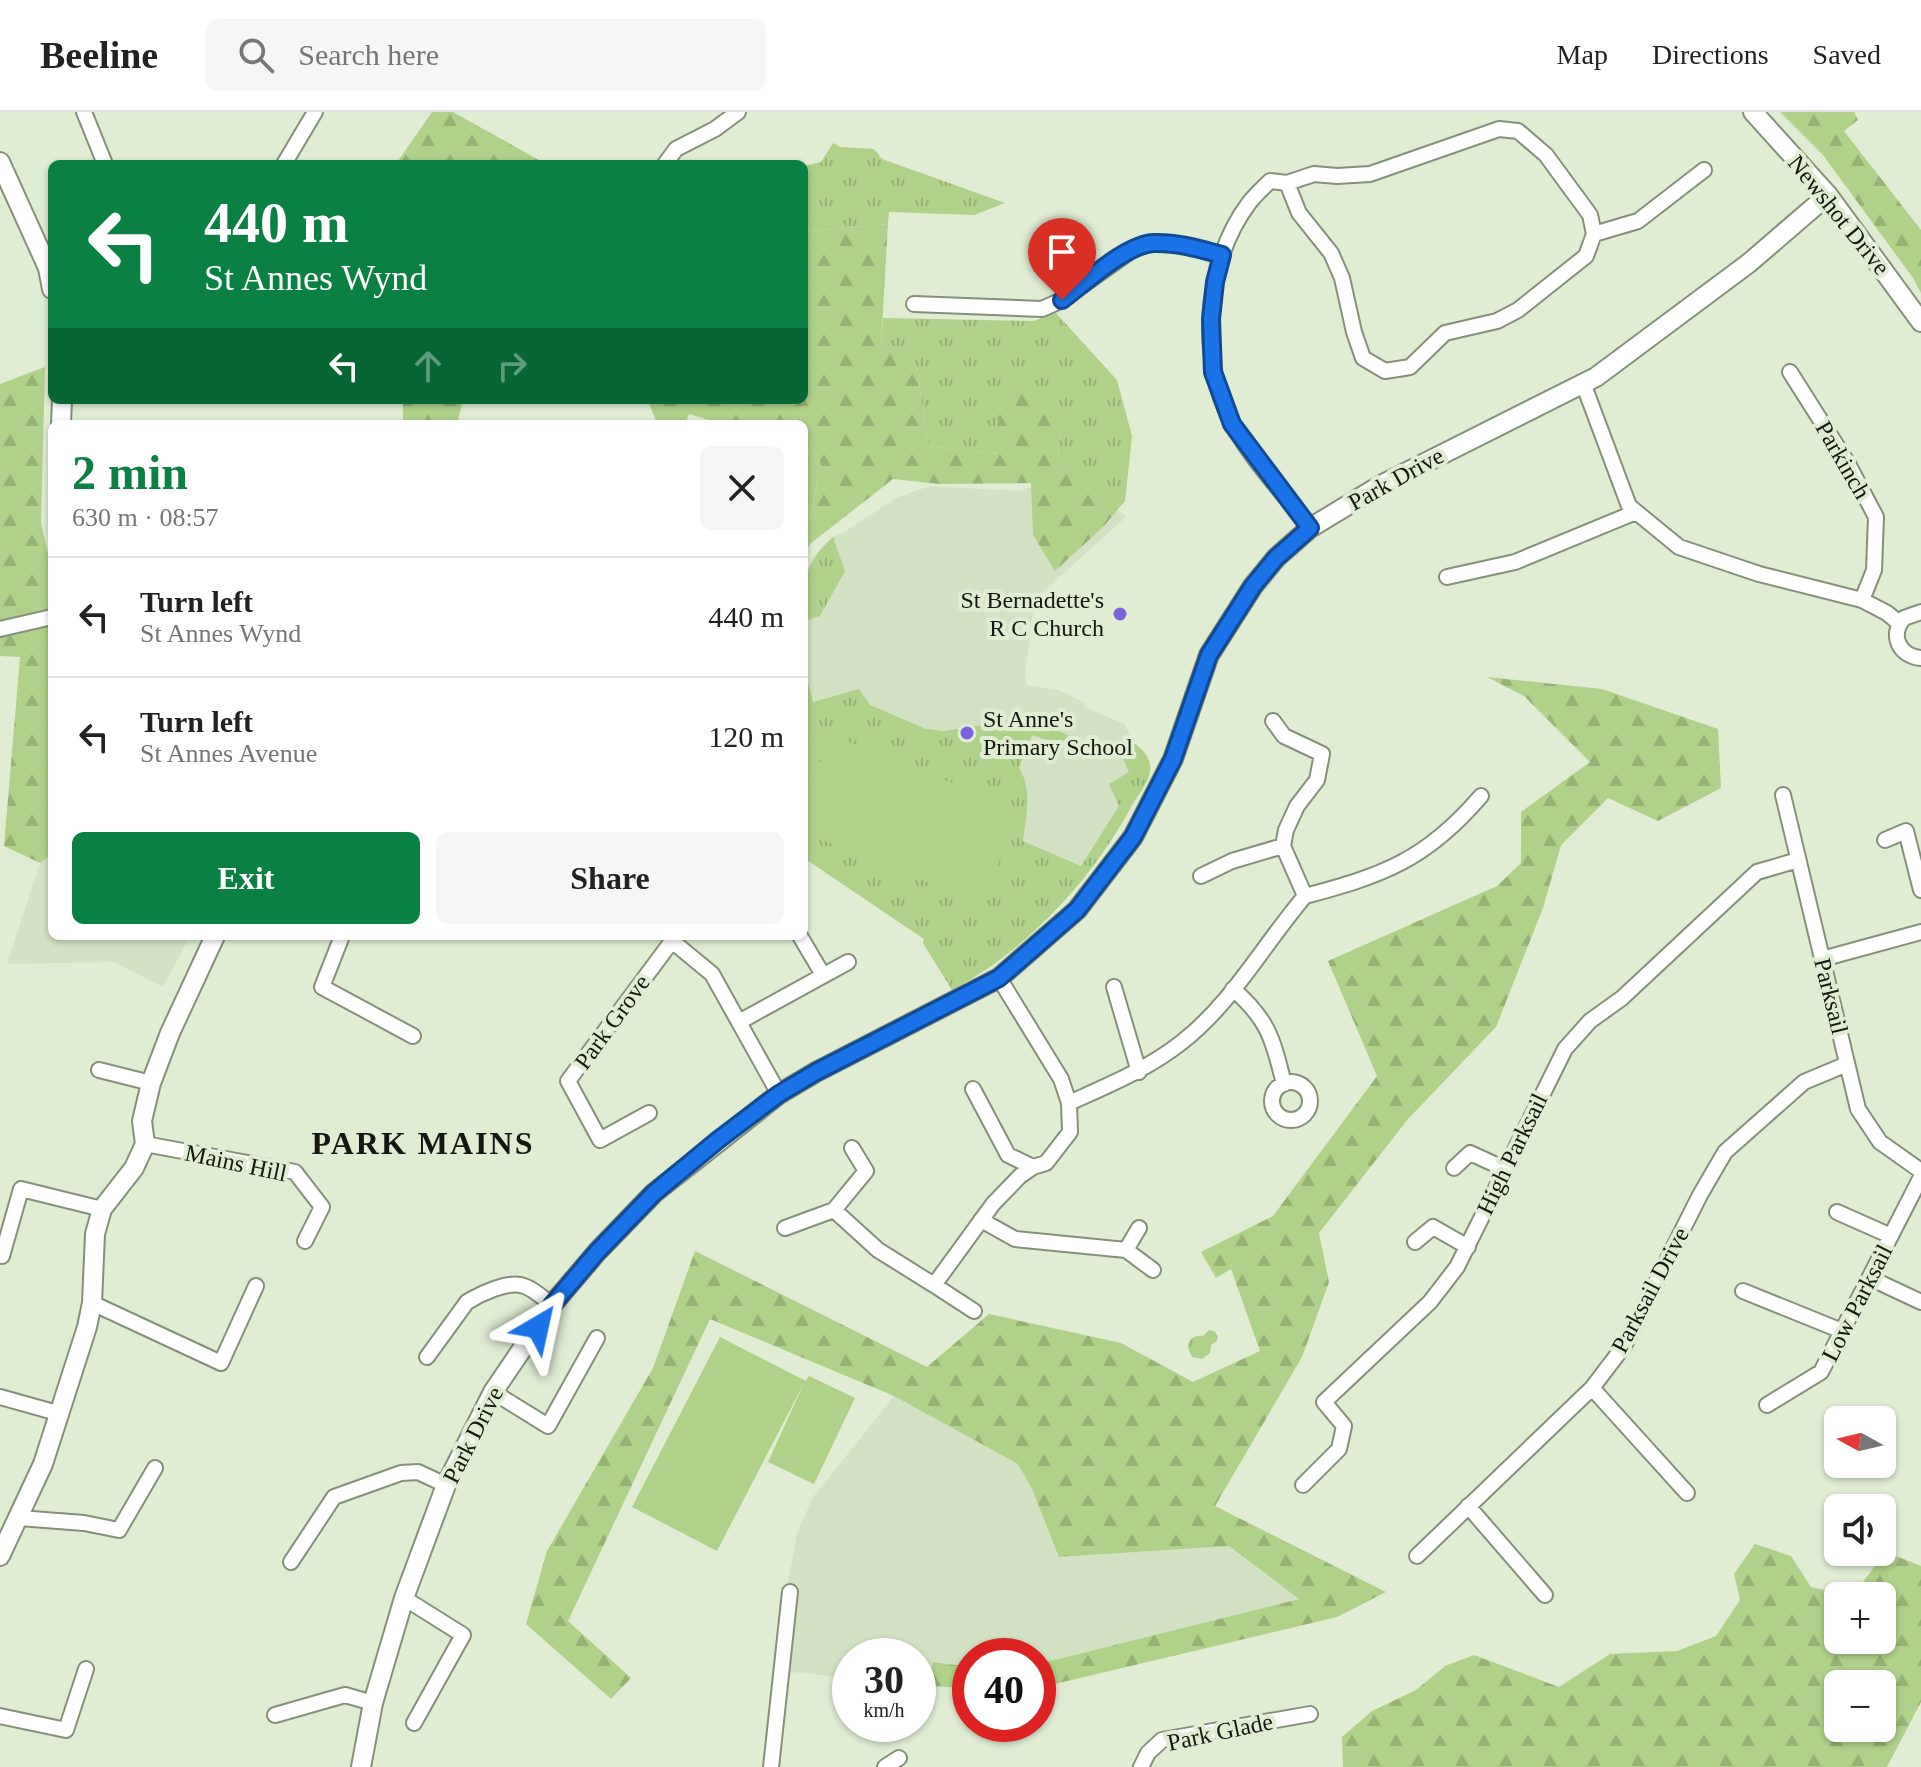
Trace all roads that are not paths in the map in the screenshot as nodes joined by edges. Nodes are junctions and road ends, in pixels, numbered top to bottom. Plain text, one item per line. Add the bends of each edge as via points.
1 (84, 112) edge
2 (315, 112) edge
3 (738, 112) edge
4 (1753, 112) edge
5 (103, 160) edge
6 (286, 160) edge
7 (668, 160) edge
8 (1, 167) edge
9 (1704, 170) dead end
10 (1287, 183) junction
11 (1828, 195) junction
12 (1594, 234) junction
13 (1222, 255) junction
14 (48, 264) edge
15 (914, 304) dead end
16 (1921, 322) edge
17 (1790, 372) dead end
18 (1583, 383) junction
19 (1636, 512) junction
20 (1310, 528) junction
21 (1447, 577) dead end
22 (1862, 600) junction
23 (1921, 612) edge
24 (48, 618) edge
25 (1899, 623) junction
26 (0, 629) edge
27 (1921, 658) edge
28 (1273, 721) dead end
29 (1783, 795) dead end
30 (1481, 796) dead end
31 (1885, 840) dead end
32 (1283, 846) junction
33 (1798, 860) junction
34 (1201, 876) dead end
35 (1921, 890) edge
36 (1305, 896) junction
37 (1921, 932) edge
38 (213, 940) edge
39 (340, 940) edge
40 (673, 940) edge
41 (675, 940) edge
42 (802, 940) edge
43 (1822, 959) junction
44 (848, 962) dead end
45 (823, 975) junction
46 (999, 978) junction
47 (1114, 987) dead end
48 (1233, 989) junction
49 (739, 1022) junction
50 (413, 1036) dead end
51 (1847, 1064) junction
52 (99, 1070) dead end
53 (1139, 1072) junction
54 (151, 1083) junction
55 (1284, 1084) dead end
56 (973, 1089) dead end
57 (779, 1094) junction
58 (1069, 1103) junction
59 (649, 1113) dead end
60 (145, 1144) junction
61 (852, 1148) dead end
62 (1033, 1167) junction
63 (1454, 1168) dead end
64 (1505, 1169) junction
65 (1921, 1174) edge
66 (102, 1209) junction
67 (834, 1210) junction
68 (1837, 1212) dead end
69 (981, 1220) junction
70 (785, 1228) dead end
71 (1139, 1228) dead end
72 (1891, 1236) junction
73 (305, 1241) dead end
74 (1415, 1242) dead end
75 (1468, 1247) junction
76 (1126, 1250) junction
77 (2, 1256) dead end
78 (1153, 1270) dead end
79 (1870, 1278) junction
80 (934, 1285) junction
81 (256, 1286) dead end
82 (1743, 1291) dead end
83 (1921, 1302) edge
84 (92, 1303) junction
85 (552, 1305) junction
86 (974, 1311) dead end
87 (1842, 1331) junction
88 (597, 1338) dead end
89 (427, 1357) dead end
90 (1592, 1388) junction
91 (493, 1392) junction
92 (0, 1397) edge
93 (1767, 1405) dead end
94 (61, 1414) junction
95 (155, 1468) dead end
96 (446, 1485) junction
97 (1303, 1485) dead end
98 (1687, 1493) dead end
99 (1468, 1506) junction
100 (19, 1518) junction
101 (0, 1556) edge
102 (1417, 1556) dead end
103 (291, 1562) dead end
104 (790, 1592) dead end
105 (1545, 1595) dead end
106 (404, 1598) junction
107 (86, 1669) dead end
108 (373, 1703) junction
109 (1310, 1714) dead end
110 (275, 1715) dead end
111 (0, 1716) edge
112 (414, 1723) dead end
113 (899, 1758) dead end
114 (361, 1767) edge
115 (771, 1767) edge
116 (885, 1767) edge
117 (1141, 1767) edge

1 - 5 street
2 - 6 street
3 - 7 street via 676,149
4 - 11 street, Newshot Drive
8 - 14 street
9 - 12 street via 1638,221
10 - 12 street via 1314,174 1370,174 1499,129 1518,131 1546,155 1590,215
10 - 12 street via 1299,213 1331,253 1342,278 1363,358 1385,371 1410,367 1445,333 1497,321 1518,310 1586,256
10 - 13 street via 1270,181 1250,201
11 - 16 street, Newshot Drive
11 - 18 street, Park Drive via 1749,263
13 - 15 street via 1150,243 1042,309
13 - 20 street via 1211,319 1213,372 1232,424
17 - 22 street, Parkinch via 1876,517 1874,570
18 - 19 street via 1629,506
18 - 20 street, Park Drive via 1381,485
19 - 21 street via 1515,562
19 - 22 street via 1679,547
20 - 46 street, Park Drive via 1253,586 1209,655 1173,759 1133,837 1077,910
22 - 25 street
23 - 25 street
24 - 26 street
25 - 27 street via 1898,645
28 - 32 street via 1284,736 1322,754 1317,780 1297,806
29 - 33 street, Parksail
30 - 36 street via 1454,827 1402,864
31 - 35 street via 1906,831
32 - 34 street
32 - 36 street
33 - 43 street, Parksail
33 - 64 street, High Parksail via 1757,872 1582,1030 1565,1049
36 - 48 street
37 - 43 street
38 - 54 street
39 - 50 street via 322,987
40 - 59 street, Park Grove via 568,1081 600,1140
41 - 49 street, Park Grove via 712,974
42 - 45 street
43 - 51 street, Parksail
44 - 45 street
45 - 49 street
46 - 57 street, Park Drive
46 - 58 street via 1061,1079
47 - 53 street
48 - 53 street via 1184,1041
48 - 55 street via 1270,1031
49 - 57 street, Park Grove
51 - 65 street, Parksail via 1858,1109 1880,1142
51 - 90 street, Parksail Drive via 1804,1082 1725,1152 1624,1346
52 - 54 street
53 - 58 street
54 - 60 street via 142,1121
56 - 62 street via 1008,1155
57 - 85 street, Park Drive via 654,1193
58 - 62 street via 1070,1132 1046,1163
60 - 66 street via 134,1168
60 - 73 street, Mains Hill via 295,1172 322,1207
61 - 67 street via 866,1171
62 - 69 street
63 - 64 street via 1470,1153
64 - 75 street, High Parksail
65 - 72 street, Low Parksail
66 - 77 street via 21,1189
66 - 84 street via 95,1234
67 - 70 street
67 - 80 street via 878,1250
68 - 72 street
69 - 76 street via 1015,1239
69 - 80 street
71 - 76 street
72 - 79 street, Low Parksail
74 - 75 street via 1433,1227
75 - 97 street, High Parksail via 1430,1302 1324,1402 1344,1426 1339,1449
76 - 78 street
79 - 83 street
79 - 87 street, Low Parksail
80 - 86 street
81 - 84 street via 221,1363
82 - 87 street
84 - 94 street
85 - 89 street via 526,1286 514,1284 476,1296
85 - 91 street, Park Drive
87 - 93 street, Low Parksail via 1821,1372
88 - 91 street via 548,1426
90 - 98 street
90 - 99 street, Parksail Drive
91 - 96 street, Park Drive
92 - 94 street
94 - 100 street
95 - 100 street via 119,1530
96 - 103 street via 418,1472 401,1473 334,1497
96 - 106 street, Park Drive
99 - 102 street, Parksail Drive
99 - 105 street
100 - 101 street
104 - 115 street
106 - 108 street, Park Drive
106 - 112 street via 463,1635
107 - 111 street via 66,1730
108 - 110 street via 345,1695
108 - 114 street, Park Drive
109 - 117 street, Park Glade via 1162,1740
113 - 116 street

